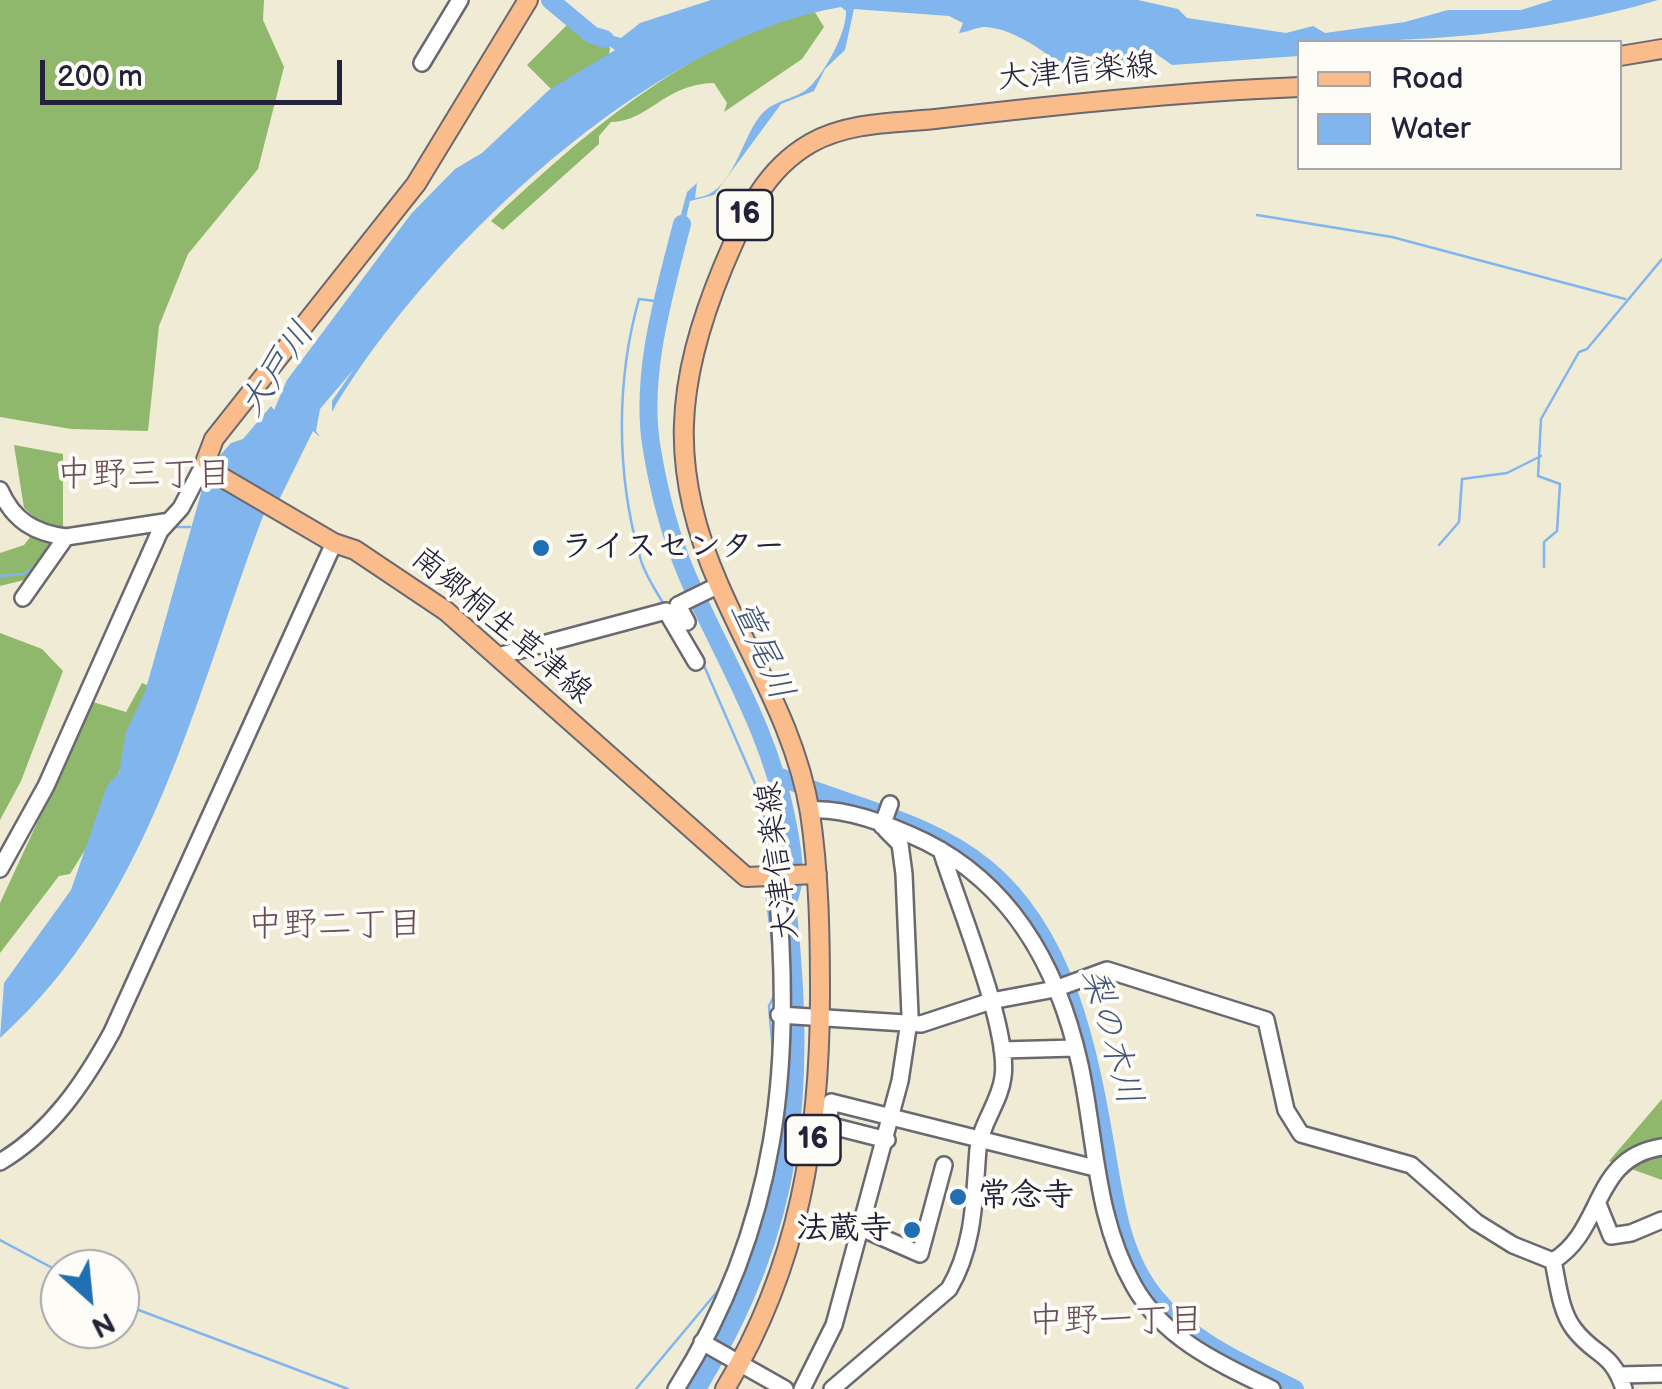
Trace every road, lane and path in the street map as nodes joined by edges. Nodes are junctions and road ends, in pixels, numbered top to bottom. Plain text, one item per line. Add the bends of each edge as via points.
1 (460, 0) edge
2 (525, 2) edge
3 (1662, 49) edge
4 (1622, 56) edge
5 (422, 64) dead end
6 (1297, 86) edge
7 (208, 464) junction
8 (0, 490) edge
9 (162, 527) junction
10 (66, 538) junction
11 (334, 543) junction
12 (714, 587) junction
13 (23, 598) dead end
14 (687, 622) dead end
15 (498, 656) junction
16 (696, 662) dead end
17 (808, 804) junction
18 (890, 804) dead end
19 (883, 826) junction
20 (940, 850) junction
21 (0, 869) edge
22 (814, 874) junction
23 (777, 877) junction
24 (1062, 986) junction
25 (991, 1001) junction
26 (779, 1016) junction
27 (816, 1017) junction
28 (908, 1025) junction
29 (1074, 1048) junction
30 (1002, 1050) junction
31 (823, 1112) junction
32 (894, 1118) junction
33 (980, 1136) junction
34 (887, 1140) junction
35 (1662, 1147) edge
36 (0, 1162) edge
37 (944, 1165) dead end
38 (1097, 1172) junction
39 (1598, 1204) junction
40 (1662, 1220) edge
41 (863, 1229) junction
42 (1553, 1261) junction
43 (704, 1344) junction
44 (736, 1363) junction
45 (1662, 1374) edge
46 (1622, 1382) edge
47 (676, 1389) edge
48 (725, 1389) edge
49 (785, 1389) edge
50 (802, 1389) edge
51 (832, 1389) edge
52 (1272, 1389) edge

1 - 5 street
2 - 7 main road via 416,184 214,439
3 - 4 main road
6 - 12 main road, 大津信楽線 / 16 via 1050,102 884,123 812,142 776,168 749,205 690,367 681,444 692,514
7 - 9 street
7 - 11 main road, 南郷桐生草津線
8 - 10 street via 25,524
9 - 10 street
9 - 21 street via 46,786
10 - 13 street
11 - 15 main road, 南郷桐生草津線 via 403,580
11 - 36 street via 104,1045 58,1114
12 - 14 street via 678,606
12 - 17 main road, 大津信楽線 / 16 via 774,696
15 - 16 street via 666,611
15 - 23 main road, 南郷桐生草津線 via 726,864 746,877
17 - 19 street
17 - 22 main road, 大津信楽線 / 16
18 - 19 street
19 - 20 street
19 - 28 street via 900,844 902,859
20 - 24 street via 984,878 1013,910
20 - 25 street
22 - 23 main road, 南郷桐生草津線
22 - 27 main road, 大津信楽線 / 16
23 - 26 street
24 - 25 street
24 - 29 street
24 - 42 street via 1108,970 1266,1020 1295,1130 1411,1165 1476,1222
25 - 28 street
25 - 30 street
26 - 27 street
26 - 43 street via 766,1186 737,1275
27 - 28 street
27 - 31 main road, 大津信楽線 / 16
28 - 32 street
29 - 30 street
29 - 38 street
30 - 33 street via 1003,1076
31 - 32 street via 831,1102
31 - 34 street via 828,1126
31 - 44 main road, 大津信楽線 / 16 via 790,1252
32 - 33 street
32 - 34 street
33 - 38 street
33 - 51 street via 968,1242 950,1288
34 - 41 street
35 - 39 street via 1614,1169
37 - 41 street via 920,1254
38 - 52 street via 1114,1243 1143,1299 1192,1349
39 - 40 street via 1611,1236
39 - 42 street
41 - 50 street via 834,1325
42 - 46 street via 1565,1314 1576,1332 1616,1364
43 - 44 street
43 - 47 street
44 - 48 main road, 大津信楽線 / 16
44 - 49 street
45 - 46 street

